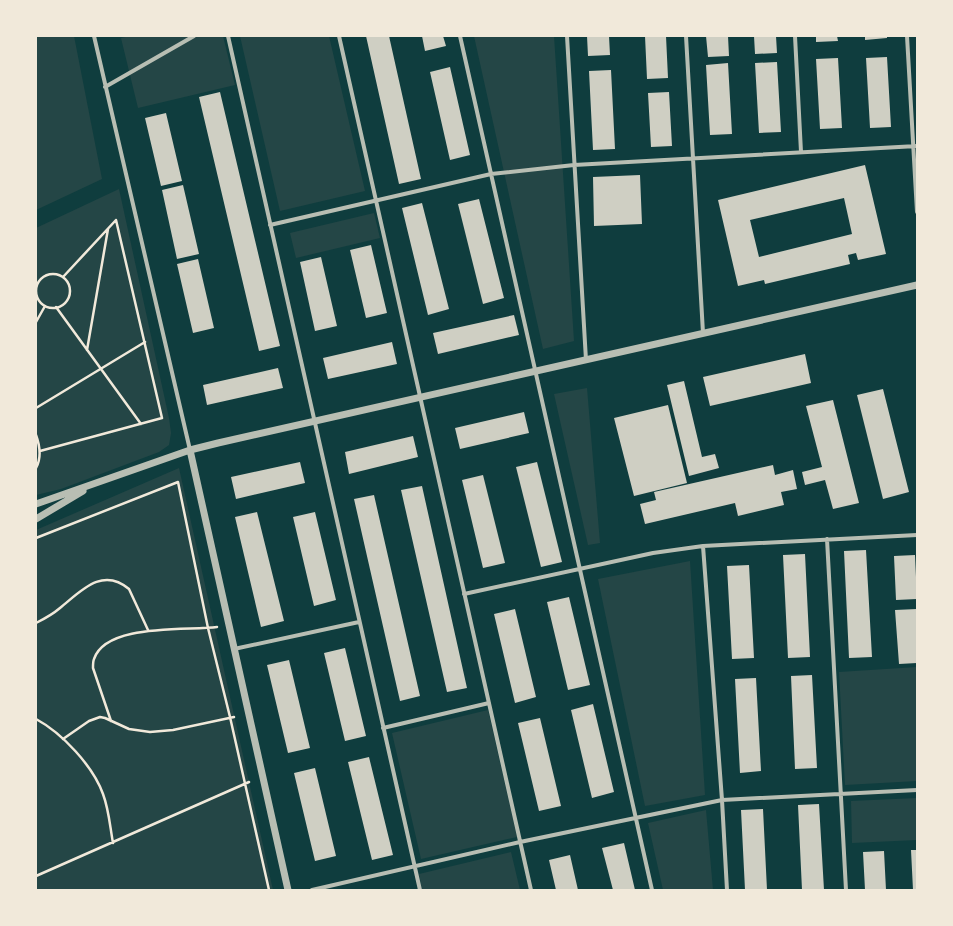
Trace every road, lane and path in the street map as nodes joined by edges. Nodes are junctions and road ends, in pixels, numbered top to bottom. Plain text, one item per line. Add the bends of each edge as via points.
1 (94, 36) edge
2 (194, 36) edge
3 (228, 36) edge
4 (340, 36) edge
5 (460, 36) edge
6 (567, 36) edge
7 (686, 36) edge
8 (795, 36) edge
9 (907, 36) edge
10 (105, 87) junction
11 (915, 146) edge
12 (801, 152) junction
13 (693, 158) junction
14 (574, 165) junction
15 (491, 174) junction
16 (377, 201) junction
17 (917, 212) edge
18 (270, 225) junction
19 (108, 229) junction
20 (63, 277) junction
21 (917, 285) edge
22 (45, 306) junction
23 (56, 307) junction
24 (36, 322) edge
25 (703, 333) junction
26 (145, 342) junction
27 (87, 350) junction
28 (586, 360) junction
29 (101, 369) junction
30 (536, 371) junction
31 (420, 396) junction
32 (36, 408) edge
33 (314, 421) junction
34 (141, 424) junction
35 (36, 435) edge
36 (190, 450) junction
37 (40, 451) junction
38 (36, 468) edge
39 (93, 485) junction
40 (36, 504) edge
41 (36, 519) edge
42 (917, 535) edge
43 (36, 538) edge
44 (827, 539) junction
45 (703, 546) junction
46 (580, 569) junction
47 (464, 594) junction
48 (36, 622) edge
49 (359, 622) junction
50 (229, 625) junction
51 (208, 628) junction
52 (148, 630) junction
53 (234, 650) junction
54 (489, 704) junction
55 (234, 716) dead end
56 (230, 718) junction
57 (36, 719) edge
58 (110, 721) junction
59 (383, 728) junction
60 (63, 739) junction
61 (248, 782) dead end
62 (244, 784) junction
63 (917, 790) edge
64 (841, 794) junction
65 (722, 800) junction
66 (636, 817) junction
67 (520, 842) junction
68 (113, 843) junction
69 (414, 866) junction
70 (36, 876) edge
71 (269, 890) edge
72 (288, 890) edge
73 (312, 890) edge
74 (420, 890) edge
75 (531, 890) edge
76 (652, 890) edge
77 (727, 890) edge
78 (846, 890) edge

1 - 10 street
2 - 10 street
3 - 18 street
4 - 16 street
5 - 15 street
6 - 14 street
7 - 13 street
8 - 12 street
9 - 11 street
10 - 36 street
11 - 12 street
11 - 17 street
12 - 13 street
13 - 14 street
13 - 25 street
14 - 15 street
14 - 28 street
15 - 16 street
15 - 30 street
16 - 18 street
16 - 31 street
18 - 33 street
19 - 20 path
19 - 26 path via 116,220
19 - 27 path
20 - 22 path via 52,274 38,282 36,293
20 - 23 path via 69,286 69,297 66,302
21 - 25 street
22 - 23 path
22 - 24 path
23 - 27 path
25 - 28 street
26 - 29 path
26 - 34 path via 162,418
27 - 29 path
28 - 30 street
29 - 32 path
29 - 34 path
30 - 31 street
30 - 46 street
31 - 33 street
31 - 47 street
33 - 36 street
33 - 49 street
34 - 37 path
35 - 37 path
36 - 39 street
36 - 50 street
37 - 38 path
39 - 40 street
39 - 41 street
42 - 44 street
43 - 51 path via 178,482
44 - 45 street
44 - 64 street
45 - 46 street via 653,553
45 - 65 street
46 - 47 street
46 - 66 street
47 - 54 street
48 - 52 path via 59,609 85,587 105,580 123,584 129,589
49 - 53 street
49 - 59 street
50 - 51 path
50 - 53 street
51 - 52 path
51 - 56 path
52 - 58 path via 105,644 94,659 93,668
53 - 72 street
54 - 59 street
54 - 67 street
55 - 56 path
56 - 58 path via 155,732 139,732
56 - 62 path
57 - 60 path
58 - 60 path via 96,718
59 - 69 street
60 - 68 path via 98,782 107,810
61 - 62 path
62 - 68 path
62 - 71 path
63 - 64 street
64 - 65 street
64 - 78 street
65 - 66 street
65 - 77 street
66 - 67 street
66 - 76 street
67 - 69 street
67 - 75 street
68 - 70 path
69 - 73 street
69 - 74 street

